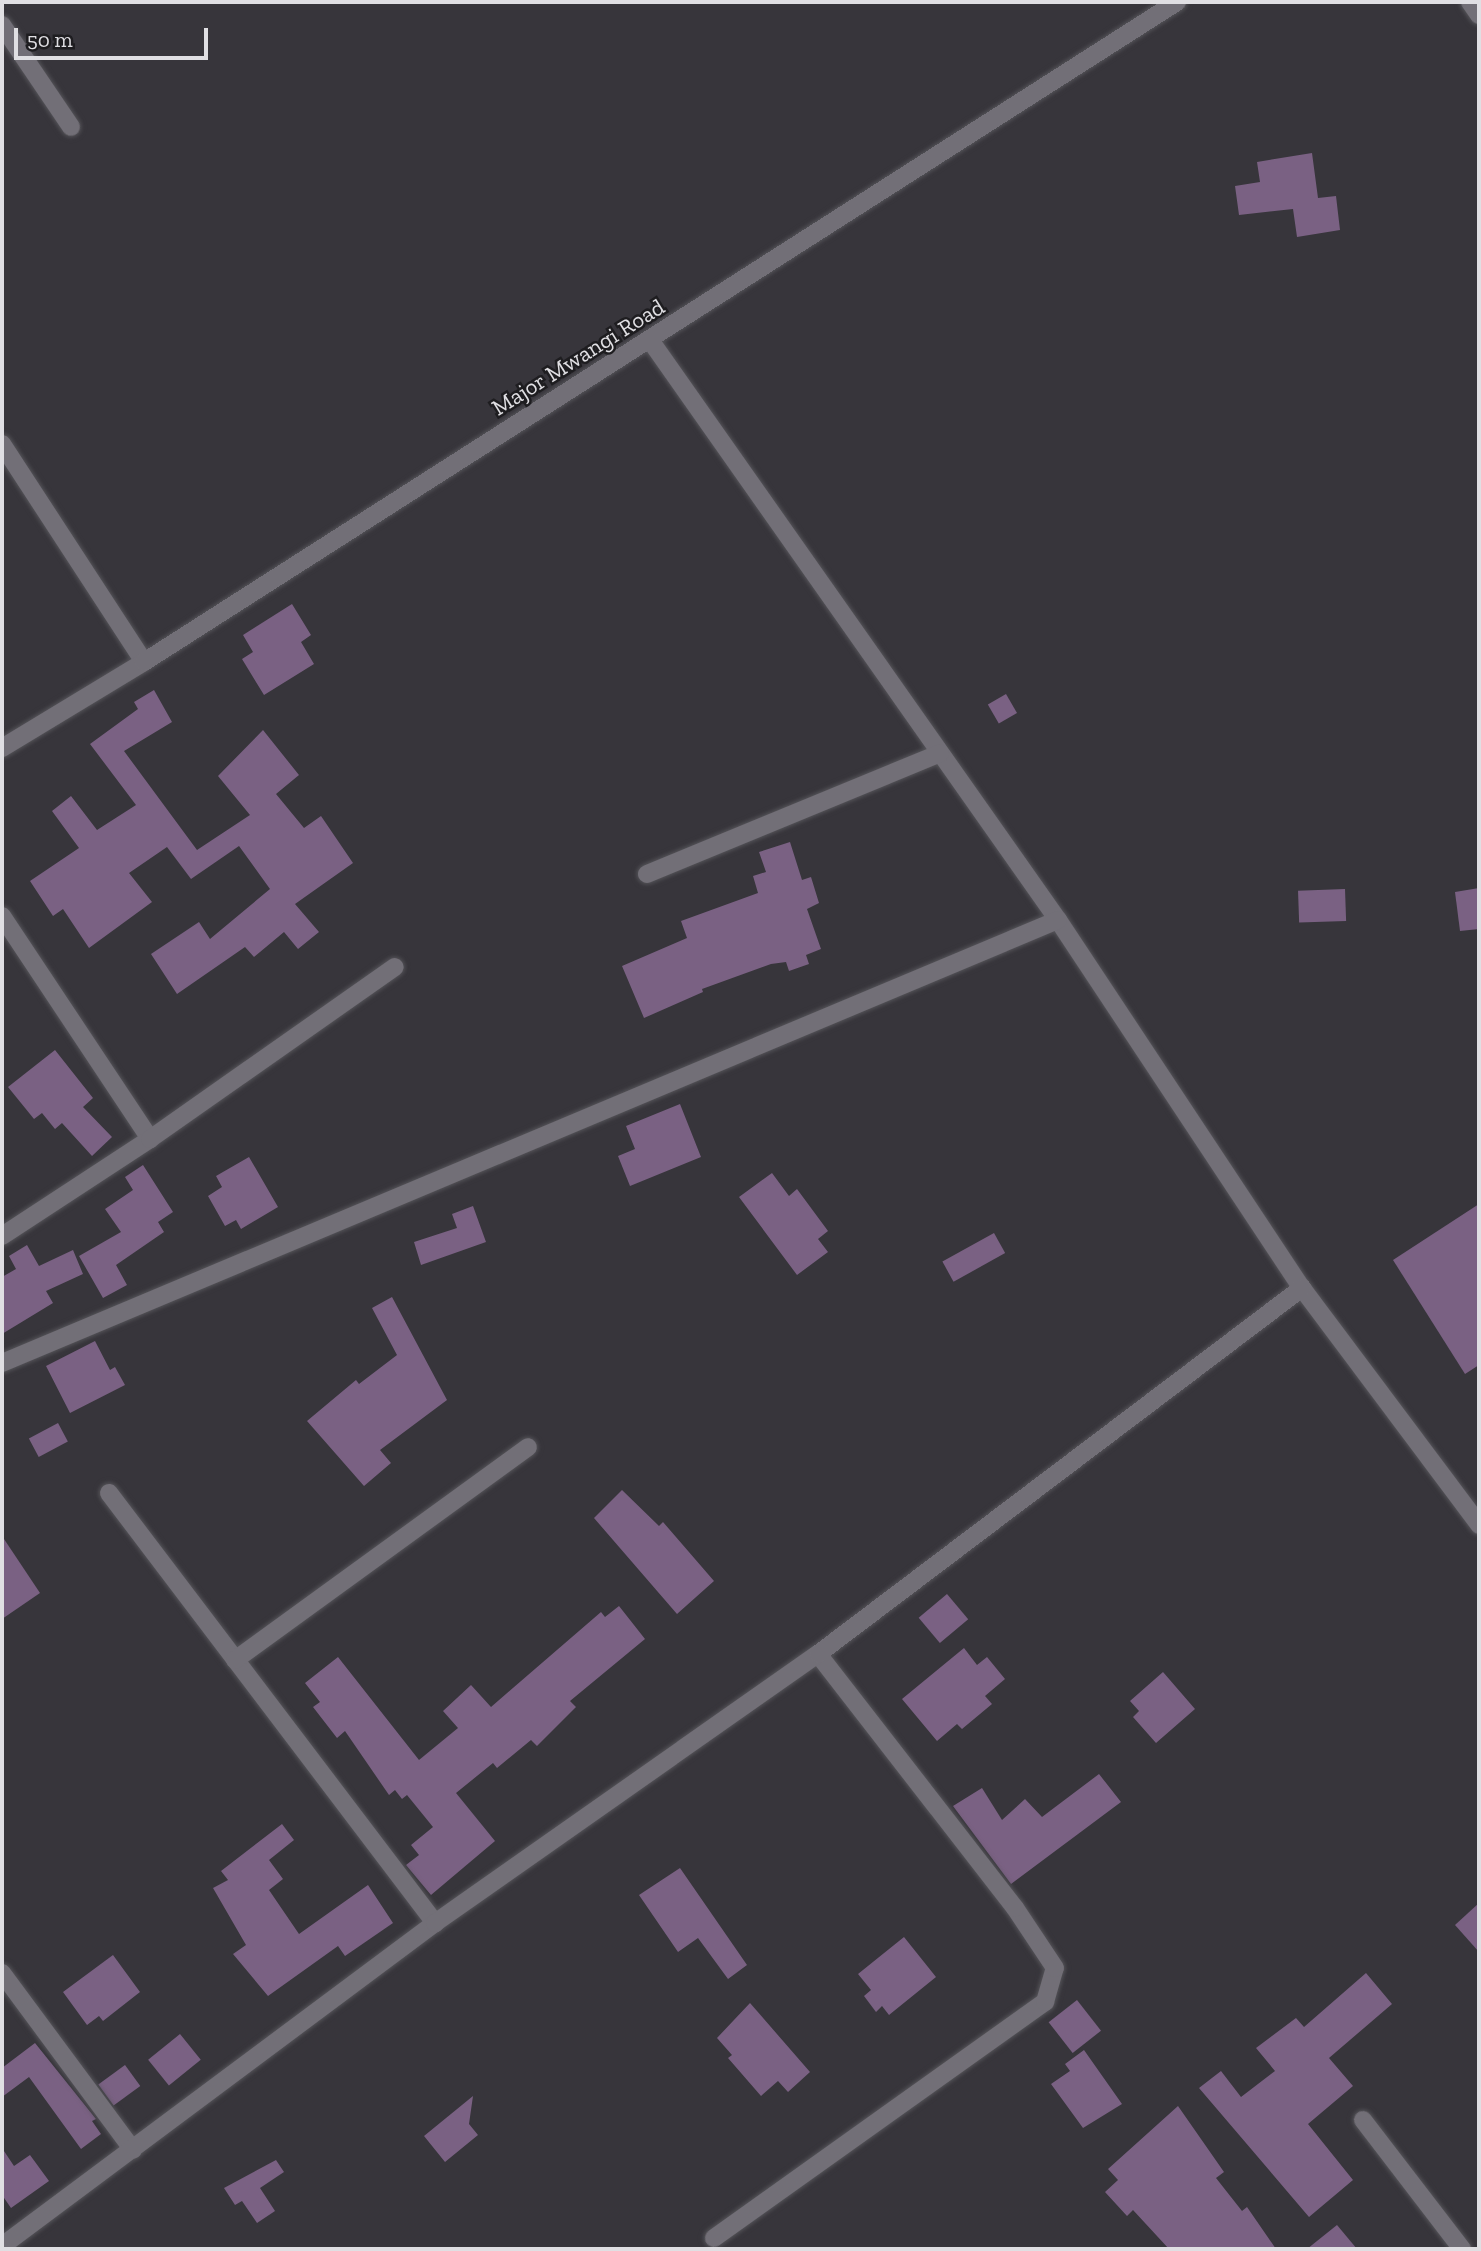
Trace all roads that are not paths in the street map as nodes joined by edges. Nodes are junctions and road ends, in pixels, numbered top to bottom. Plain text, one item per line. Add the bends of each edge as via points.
1 (1177, 2) edge
2 (1469, 2) edge
3 (1479, 15) edge
4 (2, 25) edge
5 (71, 127) dead end
6 (650, 340) junction
7 (2, 444) edge
8 (145, 663) junction
9 (2, 748) edge
10 (940, 753) junction
11 (647, 874) dead end
12 (2, 916) edge
13 (1058, 920) junction
14 (395, 967) dead end
15 (150, 1139) junction
16 (2, 1236) edge
17 (1302, 1288) junction
18 (2, 1363) edge
19 (528, 1447) dead end
20 (109, 1493) dead end
21 (1479, 1525) edge
22 (818, 1654) junction
23 (235, 1661) junction
24 (435, 1923) junction
25 (2, 1973) edge
26 (1363, 2120) dead end
27 (133, 2150) junction
28 (714, 2238) dead end
29 (2, 2246) edge
30 (1462, 2249) edge

1 - 6 street, Major Mwangi Road
2 - 3 street
4 - 5 street
6 - 8 street, Major Mwangi Road
6 - 10 street
7 - 8 street
8 - 9 street, Major Mwangi Road
10 - 11 street
10 - 13 street
12 - 15 street
13 - 17 street
13 - 18 street
14 - 15 street
15 - 16 street
17 - 21 street
17 - 22 street
19 - 23 street
20 - 23 street
22 - 24 street
22 - 28 street via 1015,1908 1055,1968 1045,2002
23 - 24 street
24 - 27 street
25 - 27 street
26 - 30 street
27 - 29 street

